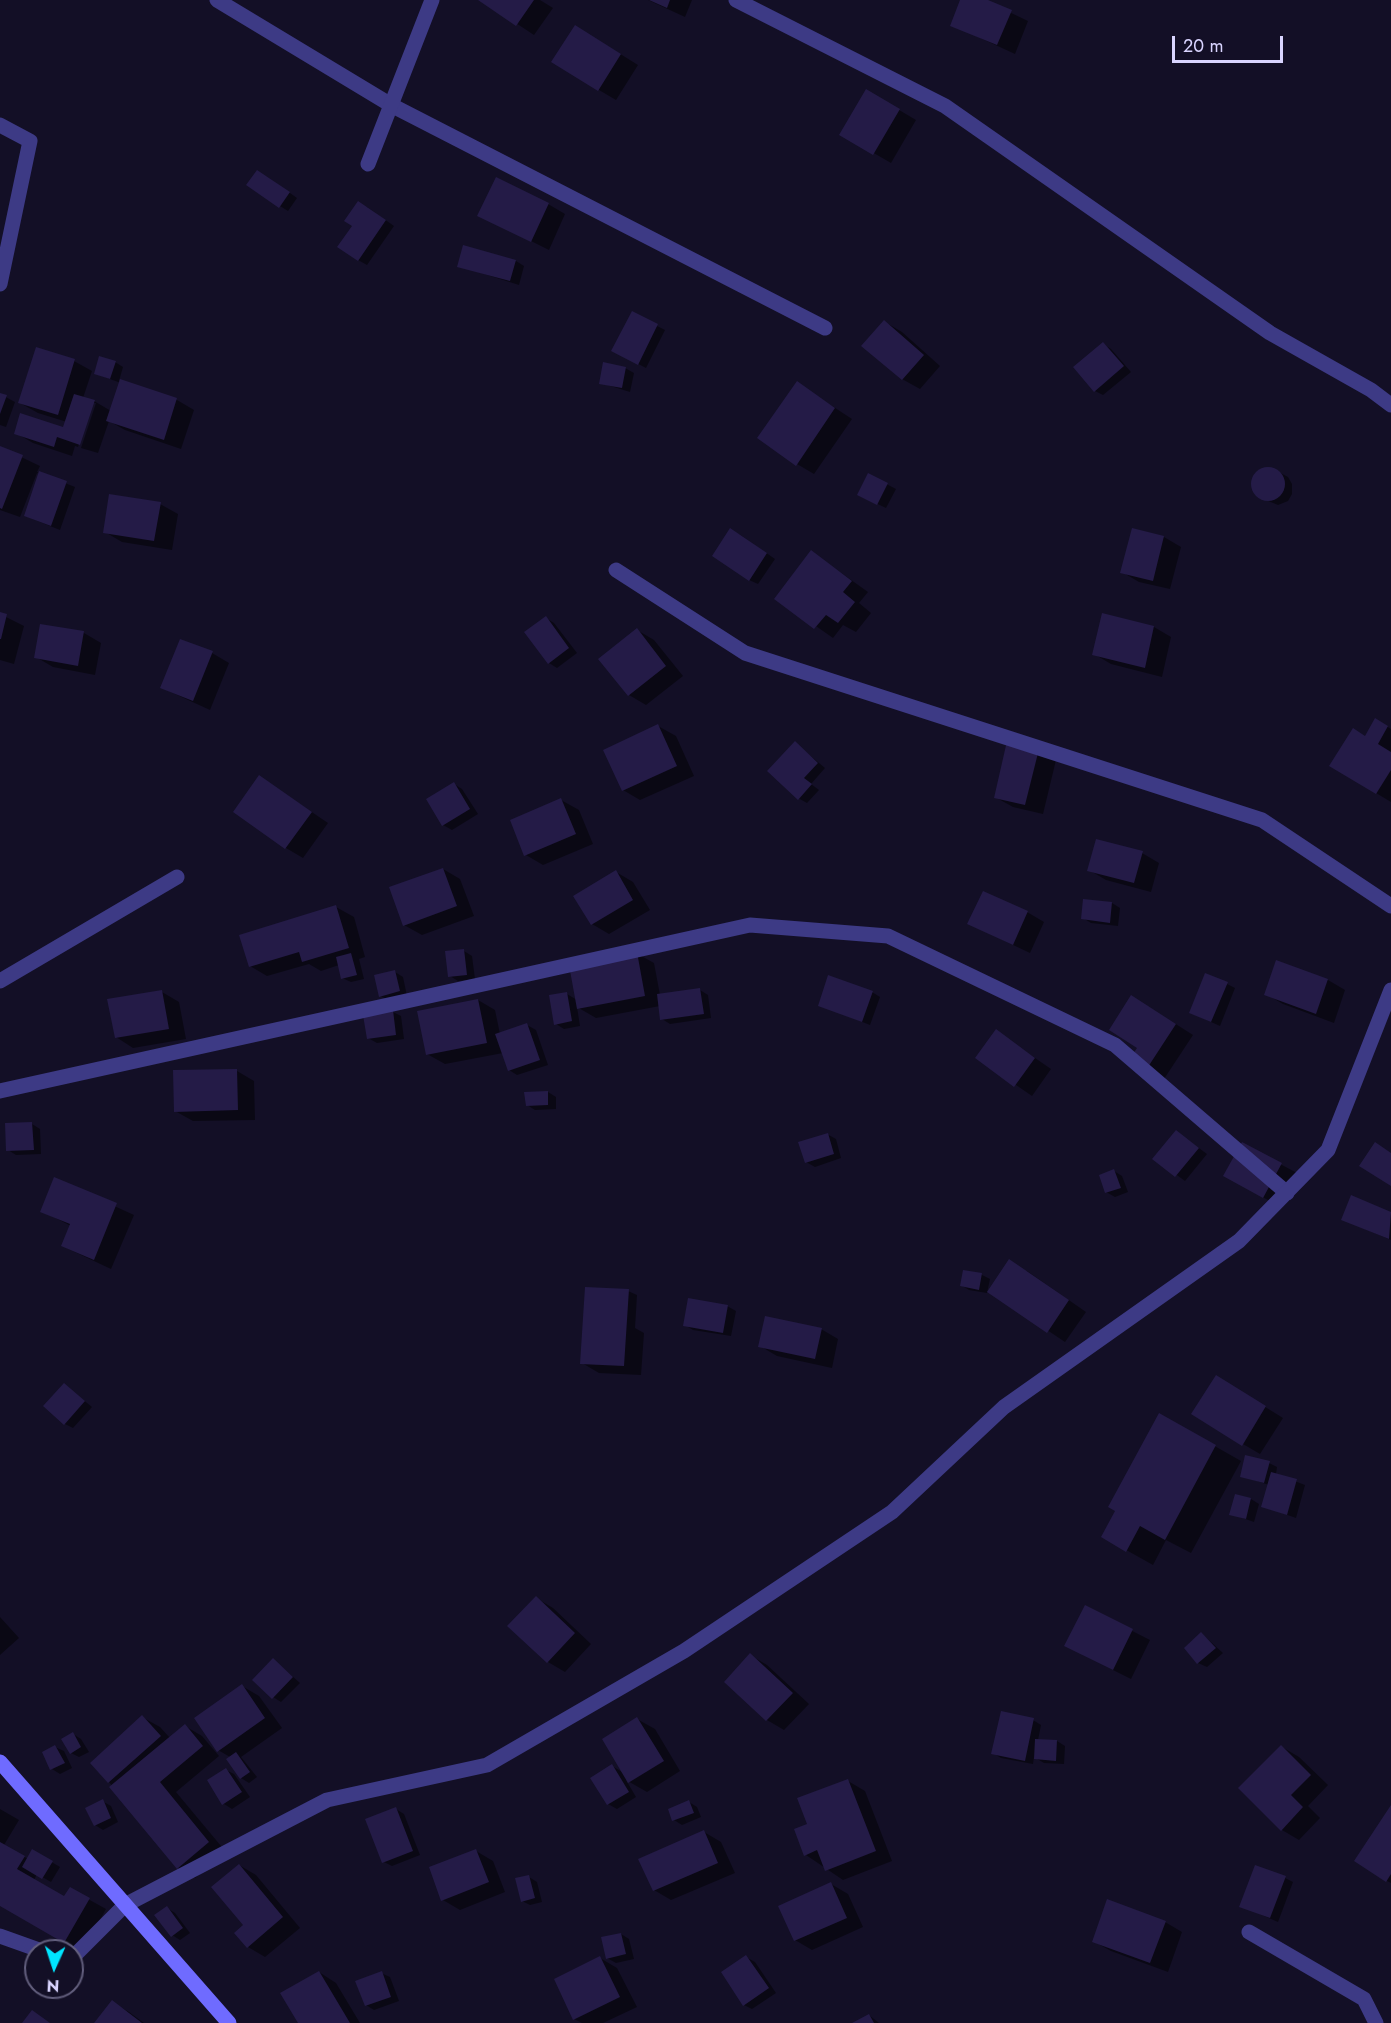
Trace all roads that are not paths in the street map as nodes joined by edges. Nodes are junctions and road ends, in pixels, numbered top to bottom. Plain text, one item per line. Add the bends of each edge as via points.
1 (217, 0) edge
2 (432, 0) edge
3 (736, 0) edge
4 (391, 105) junction
5 (0, 126) edge
6 (368, 164) dead end
7 (0, 284) edge
8 (825, 328) dead end
9 (1391, 405) edge
10 (616, 570) dead end
11 (177, 877) dead end
12 (1391, 906) edge
13 (0, 981) edge
14 (1391, 990) edge
15 (0, 1091) edge
16 (1287, 1193) junction
17 (0, 1762) edge
18 (125, 1905) junction
19 (1249, 1932) dead end
20 (0, 1936) edge
21 (24, 1945) edge
22 (84, 1946) edge
23 (229, 2023) edge
24 (1376, 2023) edge

1 - 4 street
2 - 4 street
3 - 9 street via 945,106 1270,333
4 - 6 street
4 - 8 street
5 - 7 street via 30,141
10 - 12 street via 745,653 1262,820
11 - 13 street
14 - 16 street via 1328,1150
15 - 16 street via 750,925 888,936 1115,1045
16 - 18 street via 1239,1241 1004,1407 892,1512 684,1651 487,1765 327,1800
17 - 18 main road
18 - 22 street
18 - 23 main road
19 - 24 street via 1364,1999
20 - 21 street

